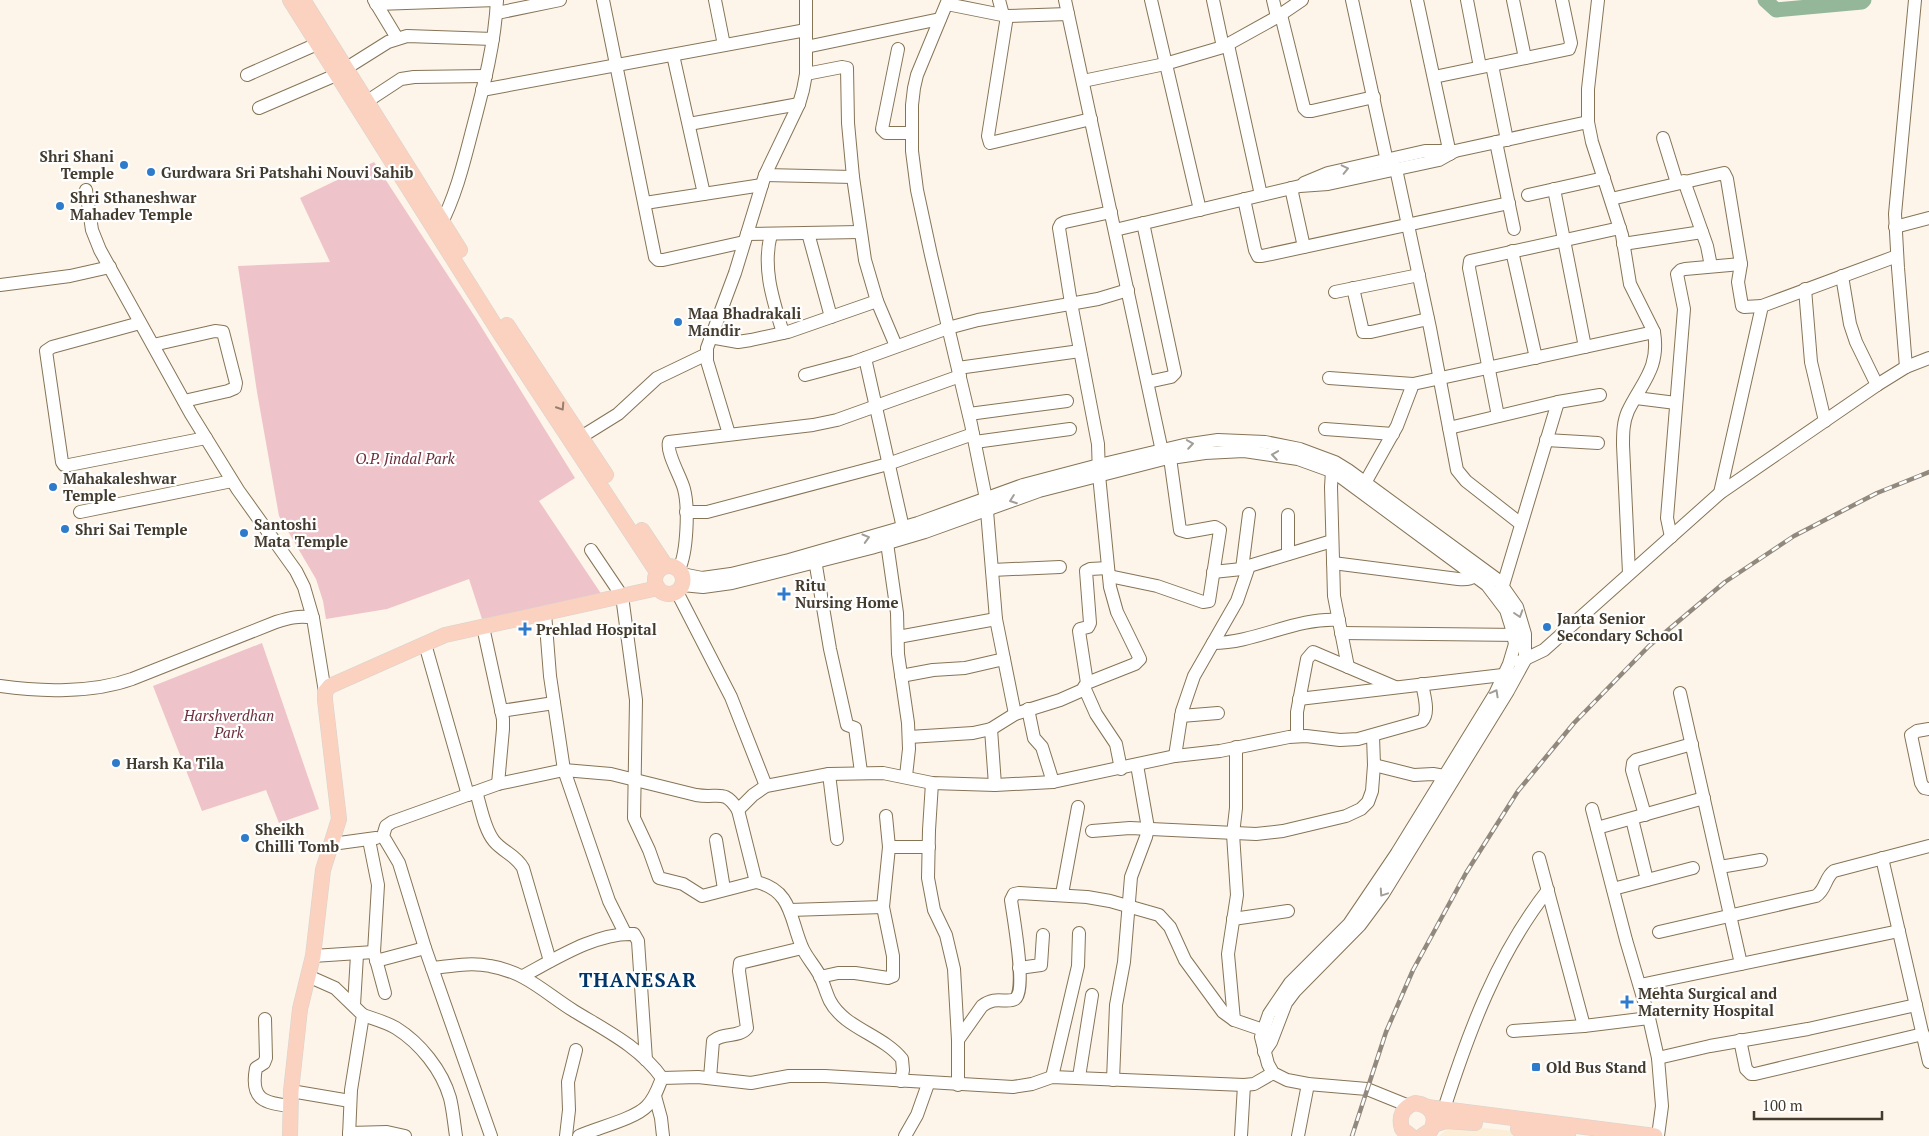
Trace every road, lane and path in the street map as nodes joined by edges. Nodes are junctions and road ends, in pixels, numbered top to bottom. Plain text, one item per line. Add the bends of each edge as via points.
1 (290, 0) edge
2 (303, 0) edge
3 (560, 0) edge
4 (603, 0) edge
5 (715, 0) edge
6 (806, 0) edge
7 (999, 0) edge
8 (1065, 0) edge
9 (1151, 0) edge
10 (1213, 0) edge
11 (1274, 0) edge
12 (1302, 0) edge
13 (1352, 0) edge
14 (1417, 0) edge
15 (1467, 0) edge
16 (1513, 0) edge
17 (1562, 0) edge
18 (1598, 0) edge
19 (1915, 0) edge
20 (375, 2) edge
21 (947, 2) edge
22 (497, 4) edge
23 (1068, 14) junction
24 (1005, 16) junction
25 (1279, 16) junction
26 (940, 19) junction
27 (806, 30) junction
28 (397, 38) junction
29 (493, 39) junction
30 (318, 44) junction
31 (724, 45) junction
32 (1226, 46) junction
33 (806, 47) junction
34 (898, 49) dead end
35 (672, 55) junction
36 (1525, 58) junction
37 (1165, 64) junction
38 (616, 65) junction
39 (1486, 66) junction
40 (341, 72) junction
41 (806, 74) junction
42 (246, 75) dead end
43 (486, 76) junction
44 (1434, 77) junction
45 (1083, 81) junction
46 (482, 90) junction
47 (1374, 97) junction
48 (366, 102) junction
49 (799, 104) junction
50 (259, 108) dead end
51 (1091, 119) junction
52 (1588, 122) junction
53 (688, 124) junction
54 (911, 133) junction
55 (1663, 138) dead end
56 (1501, 141) junction
57 (1451, 152) junction
58 (1391, 166) junction
59 (853, 177) junction
60 (1604, 178) junction
61 (764, 180) junction
62 (1681, 182) junction
63 (1296, 187) junction
64 (1554, 189) junction
65 (86, 190) dead end
66 (704, 194) junction
67 (1260, 195) junction
68 (1528, 195) dead end
69 (1244, 199) junction
70 (1611, 199) junction
71 (646, 203) junction
72 (1509, 203) junction
73 (1200, 210) junction
74 (1111, 212) junction
75 (1929, 218) edge
76 (1143, 223) junction
77 (1408, 224) junction
78 (440, 227) junction
79 (1896, 227) junction
80 (1620, 228) junction
81 (1514, 229) dead end
82 (1115, 230) junction
83 (860, 232) junction
84 (1702, 232) junction
85 (808, 233) junction
86 (771, 234) junction
87 (745, 238) junction
88 (1564, 240) junction
89 (1623, 244) junction
90 (1304, 247) junction
91 (1512, 251) junction
92 (1897, 256) junction
93 (1741, 264) junction
94 (1711, 266) junction
95 (110, 267) junction
96 (1418, 275) junction
97 (1842, 276) junction
98 (0, 285) edge
99 (1353, 288) junction
100 (1805, 289) junction
101 (1128, 290) junction
102 (1335, 292) dead end
103 (876, 301) junction
104 (1070, 304) junction
105 (1762, 306) junction
106 (831, 317) junction
107 (1428, 319) junction
108 (140, 323) junction
109 (948, 328) junction
110 (1654, 332) junction
111 (783, 333) junction
112 (710, 337) junction
113 (153, 345) junction
114 (896, 346) junction
115 (1586, 347) junction
116 (1080, 351) junction
117 (707, 354) junction
118 (864, 358) junction
119 (1536, 358) junction
120 (1929, 358) edge
121 (1906, 367) junction
122 (1488, 368) junction
123 (959, 372) junction
124 (805, 375) dead end
125 (1329, 378) dead end
126 (1439, 379) junction
127 (1148, 382) junction
128 (1413, 384) junction
129 (1877, 385) junction
130 (1600, 395) dead end
131 (1636, 398) junction
132 (184, 401) junction
133 (1067, 401) dead end
134 (1558, 402) junction
135 (1676, 403) junction
136 (875, 406) junction
137 (969, 414) junction
138 (1498, 416) junction
139 (1825, 421) junction
140 (1326, 428) dead end
141 (1449, 428) junction
142 (1070, 429) dead end
143 (728, 434) junction
144 (1393, 434) junction
145 (581, 437) junction
146 (206, 438) junction
147 (974, 438) junction
148 (1546, 440) junction
149 (1598, 443) dead end
150 (1165, 456) junction
151 (888, 464) junction
152 (1333, 467) junction
153 (1099, 470) junction
154 (232, 481) junction
155 (1362, 487) junction
156 (1720, 493) junction
157 (986, 504) junction
158 (80, 512) dead end
159 (686, 512) junction
160 (1249, 514) dead end
161 (1288, 515) dead end
162 (1521, 524) junction
163 (903, 528) junction
164 (1670, 537) junction
165 (886, 538) junction
166 (1332, 541) junction
167 (591, 550) dead end
168 (1288, 554) junction
169 (814, 558) junction
170 (1333, 563) junction
171 (1060, 567) dead end
172 (1245, 568) junction
173 (992, 570) junction
174 (1109, 572) junction
175 (1213, 572) junction
176 (1479, 573) junction
177 (1629, 573) junction
178 (674, 576) junction
179 (1500, 593) junction
180 (622, 596) junction
181 (544, 613) junction
182 (313, 618) junction
183 (996, 619) junction
184 (1339, 620) junction
185 (483, 626) junction
186 (1341, 633) junction
187 (1519, 635) junction
188 (898, 637) junction
189 (1213, 643) junction
190 (425, 644) junction
191 (1004, 659) junction
192 (1524, 660) junction
193 (1348, 667) junction
194 (1511, 670) junction
195 (901, 676) junction
196 (1422, 684) junction
197 (0, 686) edge
198 (1086, 686) junction
199 (1396, 687) junction
200 (326, 692) junction
201 (1680, 693) dead end
202 (1299, 699) junction
203 (554, 703) junction
204 (1028, 709) junction
205 (501, 711) junction
206 (1218, 713) dead end
207 (1015, 714) junction
208 (1181, 716) junction
209 (992, 729) junction
210 (1929, 729) edge
211 (1297, 736) junction
212 (1373, 736) junction
213 (909, 737) junction
214 (1692, 744) junction
215 (1236, 747) junction
216 (1175, 756) junction
217 (1137, 765) junction
218 (1374, 765) junction
219 (1121, 768) junction
220 (564, 770) junction
221 (861, 772) junction
222 (829, 774) junction
223 (906, 776) junction
224 (1450, 777) junction
225 (636, 779) junction
226 (1053, 782) junction
227 (932, 783) junction
228 (498, 784) junction
229 (995, 785) junction
230 (766, 786) junction
231 (1929, 789) edge
232 (472, 794) junction
233 (1704, 798) junction
234 (1078, 808) dead end
235 (1592, 809) dead end
236 (738, 810) junction
237 (1645, 815) junction
238 (886, 816) dead end
239 (1632, 819) junction
240 (1148, 828) junction
241 (1598, 828) junction
242 (1092, 831) dead end
243 (1233, 834) junction
244 (383, 836) junction
245 (838, 839) dead end
246 (369, 840) junction
247 (716, 840) dead end
248 (332, 844) junction
249 (1929, 846) edge
250 (889, 847) junction
251 (928, 848) junction
252 (1539, 858) dead end
253 (1882, 858) junction
254 (1761, 860) dead end
255 (1720, 867) junction
256 (1693, 868) dead end
257 (1647, 880) junction
258 (756, 882) junction
259 (1613, 889) junction
260 (724, 890) junction
261 (1548, 890) junction
262 (1062, 894) junction
263 (1130, 906) junction
264 (883, 908) junction
265 (790, 910) junction
266 (1288, 911) dead end
267 (1731, 915) junction
268 (1233, 919) junction
269 (1899, 931) junction
270 (1659, 932) dead end
271 (625, 933) junction
272 (1079, 933) dead end
273 (1044, 935) dead end
274 (425, 948) junction
275 (802, 948) junction
276 (357, 955) junction
277 (313, 956) junction
278 (375, 957) junction
279 (550, 961) junction
280 (1741, 964) junction
281 (432, 968) junction
282 (1019, 968) junction
283 (308, 976) junction
284 (523, 976) junction
285 (820, 976) junction
286 (1640, 985) junction
287 (385, 993) dead end
288 (1092, 995) dead end
289 (354, 1005) junction
290 (1916, 1005) junction
291 (363, 1015) junction
292 (1650, 1018) junction
293 (265, 1019) dead end
294 (1234, 1020) junction
295 (1584, 1026) junction
296 (1513, 1031) dead end
297 (1268, 1032) junction
298 (1923, 1034) junction
299 (958, 1040) junction
300 (1740, 1040) junction
301 (576, 1050) dead end
302 (1658, 1058) junction
303 (646, 1060) junction
304 (1929, 1062) edge
305 (1273, 1073) junction
306 (1052, 1077) junction
307 (1079, 1077) junction
308 (662, 1078) junction
309 (710, 1078) junction
310 (1113, 1080) junction
311 (901, 1081) junction
312 (928, 1084) junction
313 (1308, 1084) junction
314 (958, 1085) junction
315 (1244, 1085) junction
316 (655, 1096) junction
317 (291, 1098) junction
318 (350, 1101) junction
319 (1409, 1106) junction
320 (1427, 1107) junction
321 (1444, 1109) junction
322 (1417, 1133) edge
323 (349, 1135) edge
324 (290, 1136) edge
325 (404, 1136) edge
326 (456, 1136) edge
327 (491, 1136) edge
328 (566, 1136) edge
329 (578, 1136) edge
330 (663, 1136) edge
331 (905, 1136) edge
332 (1241, 1136) edge
333 (1298, 1136) edge
334 (1568, 1136) edge
335 (1657, 1136) edge

1 - 30 main road
2 - 40 main road
3 - 22 street
4 - 38 street
5 - 31 street
6 - 27 street
7 - 24 street
8 - 23 street
9 - 37 street
10 - 32 street
11 - 25 street
12 - 25 street
13 - 47 street
14 - 44 street
15 - 39 street
16 - 36 street
17 - 36 street via 1570,47
18 - 52 street via 1588,89
19 - 79 street
20 - 22 street
20 - 28 street
21 - 24 street
21 - 26 street
22 - 29 street
23 - 24 street
23 - 45 street
24 - 51 street via 988,136 990,143
25 - 32 street
25 - 47 street via 1307,111
26 - 33 street
26 - 54 street via 914,88
27 - 31 street
27 - 33 street
28 - 29 street
28 - 40 street
29 - 43 street
30 - 40 main road
30 - 42 street
31 - 35 street
32 - 37 street
32 - 67 street
33 - 41 street
34 - 54 street via 882,129 886,133
35 - 38 street
35 - 53 street
36 - 39 street
37 - 45 street
37 - 73 street
38 - 46 street
38 - 71 street
39 - 44 street
39 - 56 street
40 - 48 main road
40 - 50 street
40 - 78 main road
41 - 49 street
41 - 59 street via 847,68
43 - 46 street
43 - 48 street via 407,78 392,83
44 - 57 street
45 - 51 street
46 - 78 street via 457,186
47 - 58 street
48 - 78 main road
49 - 53 street
49 - 61 street
51 - 74 street
52 - 56 street
52 - 60 street
53 - 66 street
54 - 109 street via 917,190
55 - 62 street
56 - 57 street
56 - 72 street
57 - 58 street via 1438,160
58 - 63 street via 1320,176
58 - 77 street
59 - 61 street
59 - 83 street
60 - 64 street
60 - 70 street
61 - 66 street
61 - 87 street
62 - 70 street
62 - 84 street
62 - 93 street via 1720,172 1726,175
63 - 67 street
63 - 90 street
64 - 68 street
64 - 88 street
65 - 95 street via 96,241
66 - 71 street
67 - 69 street
69 - 73 street
69 - 90 street via 1258,256
70 - 80 street
71 - 87 street via 658,260
72 - 77 street
72 - 81 street
73 - 76 street
74 - 82 street
74 - 104 street via 1066,222 1059,228
75 - 79 street
76 - 82 street
76 - 127 street via 1175,373 1171,378
77 - 90 street
77 - 96 street
78 -> 145 main road
78 - 178 main road via 517,359
79 - 92 street
80 - 88 street
80 - 89 street
82 - 101 street
83 - 85 street
83 - 103 street
84 - 89 street
84 - 94 street
85 - 86 street
85 - 106 street
86 - 87 street
86 - 111 street via 767,253 768,275
87 - 112 street via 723,308
88 - 91 street
88 - 115 street
89 - 110 street via 1630,284
91 - 119 street
91 - 122 street via 1474,259 1469,264
92 - 97 street
92 - 121 street
93 - 94 street
93 - 105 street via 1738,282 1742,306
94 - 135 street via 1685,269 1678,274 1684,310
95 - 98 street
95 - 108 street
96 - 99 street
96 - 107 street
97 - 100 street
97 - 129 street via 1850,324
99 - 102 street
99 - 107 street via 1363,332
100 - 105 street
100 - 139 street via 1811,362
101 - 104 street
101 - 127 street
103 - 106 street
103 - 114 street
104 - 109 street
104 - 116 street
105 - 156 street
106 - 111 street
107 - 126 street
108 - 113 street
108 - 146 street via 52,347 46,352 62,462 69,465
109 - 114 street
109 - 123 street
110 - 115 street
110 - 131 street via 1654,365
111 - 112 street via 738,342
112 - 117 street
113 - 132 street
113 - 132 street via 223,332 235,388
114 - 118 street
115 - 119 street
116 - 123 street
116 - 153 street via 1098,444
117 - 143 street
117 - 145 street via 657,378 618,414
118 - 124 street
118 - 136 street
119 - 122 street
120 - 121 street
121 - 129 street
122 - 126 street
122 - 138 street
123 - 136 street
123 - 137 street
125 - 128 street
126 - 128 street
126 - 141 street
127 - 150 street
128 - 144 street
129 - 139 street
130 - 134 street
131 - 135 street
131 - 177 street via 1625,420 1622,445
132 - 146 street
133 - 137 street
134 - 138 street
134 - 148 street
135 - 164 street via 1667,518
136 - 143 street via 813,425
136 - 151 street
137 - 147 street
138 - 141 street
139 - 156 street
140 - 144 street
141 - 162 street via 1461,477
142 - 147 street
143 - 159 street via 669,442 684,489
144 - 155 street
145 - 178 main road
146 - 154 street
147 - 151 street
147 - 157 street
148 - 149 street
148 - 162 street
150 - 152 street via 1244,451
150 - 153 street
150 - 175 street via 1180,530 1187,532 1216,527 1220,530
151 - 159 street via 707,512
151 - 163 street
152 - 155 street
152 - 166 street
153 - 157 street
153 - 174 street
154 - 158 street
154 - 182 street via 296,571
155 - 176 street
156 - 164 street
157 - 163 street
157 - 165 street via 925,532
157 - 173 street
159 - 178 street via 685,553
160 - 172 street
161 - 168 street
162 - 179 street
163 - 165 street
164 - 177 street
165 - 169 street
165 - 188 street
166 - 168 street
166 - 170 street
167 - 180 street
168 - 172 street
169 - 178 street via 702,578
169 - 221 street via 830,649 848,726 855,728
170 - 176 street via 1458,580 1468,580
170 - 184 street
171 - 173 street
172 - 175 street
172 - 189 street via 1237,601
173 - 183 street
174 - 175 street via 1207,603
174 - 198 street via 1086,571 1090,623 1079,632
174 - 198 street via 1117,612 1140,659
176 - 179 street via 1487,585
177 - 192 street via 1544,650
178 - 180 main road via 654,580 658,588
178 - 230 street via 731,697
179 - 187 street
180 - 181 main road
180 - 225 street via 636,700
181 - 185 main road
181 - 203 street
182 - 197 street via 287,619 111,686 55,690
182 - 200 street
183 - 188 street
183 - 191 street
184 - 186 street
184 - 189 street via 1315,621 1242,640
185 - 190 main road via 444,635
185 - 205 street
186 - 187 street
186 - 193 street
187 - 192 street
187 - 194 street
188 - 195 street
189 - 208 street via 1194,676
190 - 200 main road via 330,686
190 - 232 street
191 - 195 street via 965,668
191 - 207 street
192 - 194 street
193 - 199 street
193 - 202 street via 1313,652 1307,658
194 - 196 street
194 - 224 street
195 - 213 street
196 - 199 street
196 - 212 street via 1425,718
198 - 204 street via 1060,700
198 - 219 street via 1096,714 1116,744
199 - 202 street
200 - 248 main road via 339,819
201 - 214 street
202 - 211 street
203 - 205 street
203 - 220 street
204 - 207 street
204 - 226 street via 1034,738 1042,747
205 - 228 street via 504,729
206 - 208 street
207 - 209 street
208 - 216 street
209 - 213 street
209 - 229 street
210 - 231 street via 1911,735 1921,783
211 - 212 street via 1340,740
211 - 215 street
212 - 218 street
213 - 223 street
214 - 233 street
214 - 237 street via 1633,763 1632,770
215 - 216 street
215 - 243 street
216 - 217 street
217 - 219 street
217 - 240 street
218 - 224 street via 1414,775
218 - 243 street via 1372,791 1361,809 1346,816 1282,831
219 - 226 street
220 - 225 street
220 - 228 street
220 - 271 street via 609,901
221 - 222 street
221 - 223 street
222 - 230 street
222 - 245 street
223 - 227 street
224 - 297 street via 1349,924 1290,983 1274,1006
225 - 236 street via 702,796 726,796
225 - 260 street via 634,818 659,878 683,884 699,896
226 - 229 street
227 - 229 street
227 - 251 street
228 - 232 street
230 - 236 street
232 - 244 street via 392,822 386,826
232 - 279 street via 492,839 515,857 523,868
233 - 237 street
233 - 255 street
234 - 262 street
235 - 241 street
236 - 258 street
237 - 239 street
238 - 250 street
239 - 241 street
239 - 257 street
240 - 242 street
240 - 243 street
240 - 263 street via 1131,877
241 - 259 street
243 - 268 street via 1238,895
244 - 246 street
244 - 274 street via 399,863
246 - 248 street
246 - 278 street via 378,885
247 - 260 street
248 - 277 main road via 323,870
249 - 253 street
250 - 251 street
250 - 264 street
251 - 299 street via 928,878 934,910 946,935 954,969
252 - 261 street
253 - 267 street via 1834,871 1816,896
253 - 269 street
254 - 255 street
255 - 267 street
256 - 257 street
257 - 259 street
258 - 260 street
258 - 265 street via 772,888
259 - 286 street
261 - 295 street
261 - 321 street via 1516,934 1499,967 1466,1043
262 - 263 street
262 - 282 street via 1019,893 1012,896
263 - 294 street via 1159,915 1166,921 1185,960 1218,1006
263 - 310 street via 1116,1004
264 - 265 street
264 - 285 street via 894,972 891,978 854,973
265 - 275 street
266 - 268 street
267 - 270 street
267 - 280 street
268 - 294 street via 1228,954
269 - 280 street
269 - 290 street
271 - 279 street via 588,944
271 - 303 street via 634,934 638,941
272 - 306 street via 1078,966
273 - 282 street via 1041,965
274 - 278 street
274 - 281 street
275 - 285 street
275 - 309 street via 740,964 748,1028 713,1041
276 - 277 street
276 - 278 street
276 - 289 street
277 - 283 main road
278 - 287 street
279 - 284 street
280 - 286 street
281 - 284 street via 490,966
281 - 327 street
282 - 299 street via 1016,997 987,1002
283 - 289 street via 335,988
283 - 317 main road via 300,1008
284 - 303 street via 610,1031
285 - 311 street via 830,1002 842,1016 898,1055 903,1063
286 - 292 street
288 - 307 street
289 - 291 street
290 - 298 street
290 - 300 street
291 - 318 street
291 - 326 street via 394,1027 423,1051 450,1097
292 - 295 street
292 - 302 street
293 - 317 street via 266,1058 264,1064 256,1068 256,1092 266,1102
294 - 297 street
295 - 296 street
297 - 305 street via 1261,1044
298 - 300 street via 1755,1074 1746,1069
298 - 304 street
299 - 314 street
300 - 302 street
301 - 328 street via 568,1082
302 - 335 street via 1662,1106
303 - 308 street
305 - 313 street
305 - 315 street via 1254,1084
306 - 307 street
306 - 314 street via 1013,1087
307 - 310 street
308 - 309 street
308 - 316 street
309 - 311 street via 751,1083 789,1076
310 - 315 street
311 - 312 street
312 - 314 street
312 - 331 street via 917,1116
313 - 319 street via 1367,1089
313 - 333 street
315 - 332 street
316 - 329 street via 635,1114
316 - 330 street
317 - 318 street
317 - 324 main road
318 - 323 street
319 - 320 main road via 1415,1103
319 - 322 main road via 1401,1116
320 - 321 main road
320 - 322 main road via 1432,1112
321 - 335 main road
322 - 334 main road via 1446,1121
323 - 325 street via 386,1132

